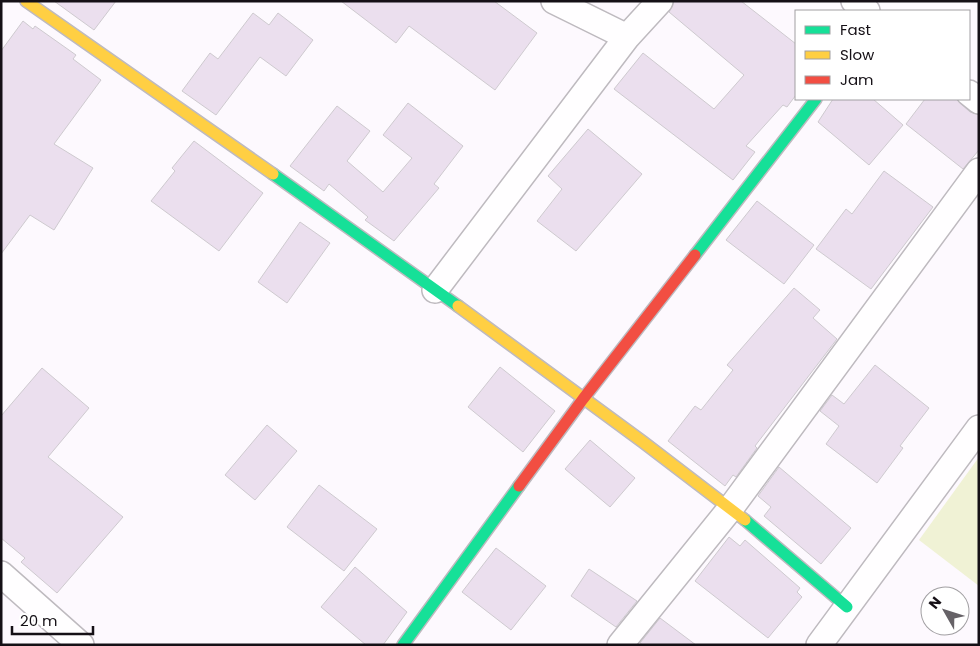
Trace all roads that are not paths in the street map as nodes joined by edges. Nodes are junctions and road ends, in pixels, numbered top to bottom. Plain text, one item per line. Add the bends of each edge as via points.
1 (26, 1) edge
2 (554, 1) edge
3 (660, 1) edge
4 (854, 1) edge
5 (866, 10) edge
6 (626, 37) junction
7 (815, 100) edge
8 (979, 171) edge
9 (435, 290) junction
10 (583, 399) junction
11 (979, 428) edge
12 (730, 509) junction
13 (1, 574) edge
14 (847, 607) junction
15 (81, 645) edge
16 (403, 645) edge
17 (620, 645) edge
18 (819, 645) edge

1 - 9 street
2 - 6 street
3 - 6 street
4 - 5 street
6 - 9 street
7 - 10 street
8 - 12 street
9 - 10 street
10 - 12 street
10 - 16 street
11 - 14 street
12 - 14 street
12 - 17 street
13 - 15 street
14 - 18 street

